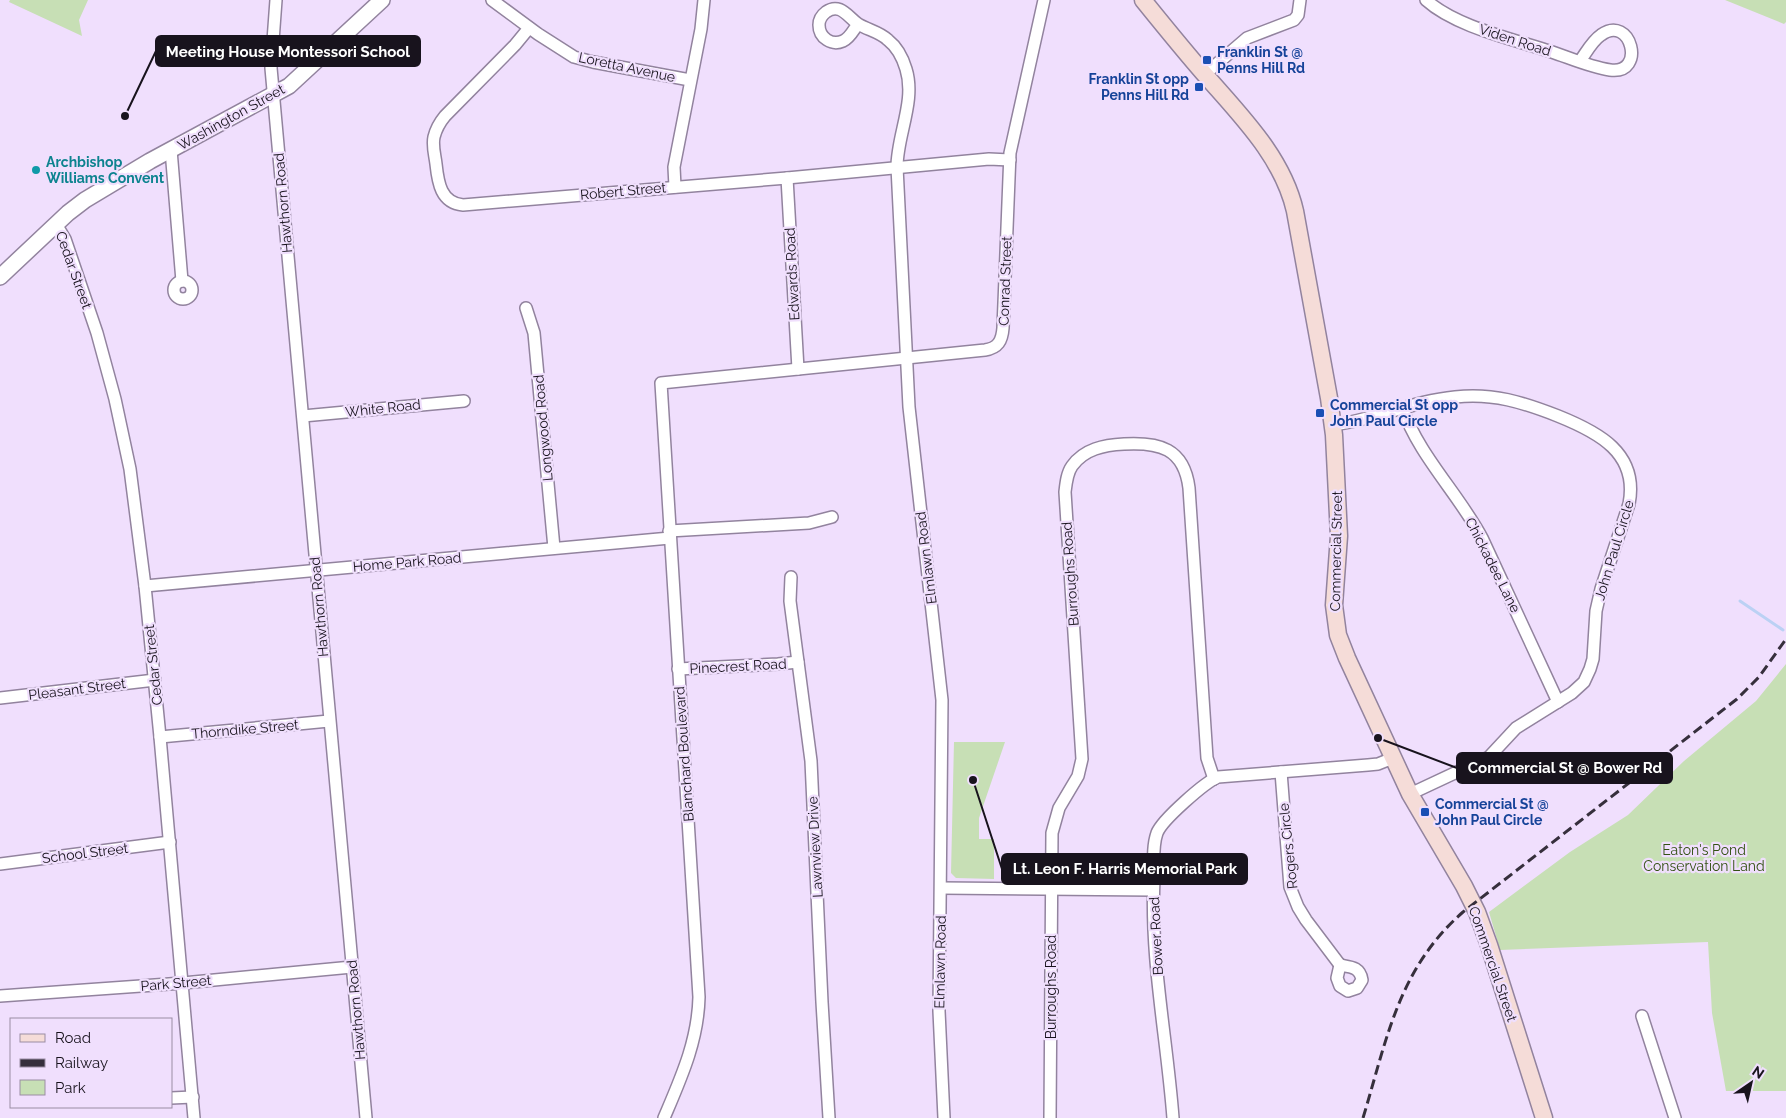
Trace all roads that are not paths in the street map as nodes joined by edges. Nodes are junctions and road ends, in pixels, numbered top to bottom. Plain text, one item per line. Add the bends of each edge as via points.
1 (276, 0) edge
2 (382, 0) edge
3 (492, 0) edge
4 (704, 0) edge
5 (1044, 0) edge
6 (1143, 0) edge
7 (1300, 0) edge
8 (1426, 0) edge
9 (858, 24) dead end
10 (529, 28) junction
11 (1580, 61) junction
12 (1205, 74) junction
13 (690, 80) junction
14 (273, 96) junction
15 (171, 150) junction
16 (1010, 160) junction
17 (897, 167) junction
18 (787, 178) junction
19 (675, 187) junction
20 (56, 224) junction
21 (0, 277) edge
22 (182, 281) dead end
23 (526, 308) dead end
24 (906, 357) junction
25 (798, 369) junction
26 (661, 383) joint
27 (464, 401) dead end
28 (1402, 407) junction
29 (303, 416) junction
30 (1333, 425) junction
31 (832, 518) dead end
32 (669, 534) junction
33 (554, 548) junction
34 (316, 570) junction
35 (791, 577) dead end
36 (145, 586) junction
37 (798, 662) junction
38 (678, 669) junction
39 (154, 680) junction
40 (0, 698) edge
41 (1558, 702) junction
42 (329, 721) junction
43 (160, 737) junction
44 (1392, 758) junction
45 (1281, 772) junction
46 (1214, 778) junction
47 (1410, 794) junction
48 (170, 842) junction
49 (0, 864) edge
50 (941, 888) junction
51 (1052, 889) junction
52 (1153, 890) junction
53 (1340, 965) dead end
54 (352, 967) junction
55 (183, 983) junction
56 (0, 996) edge
57 (1642, 1016) dead end
58 (193, 1097) junction
59 (172, 1098) edge
60 (194, 1118) edge
61 (366, 1118) edge
62 (664, 1118) edge
63 (828, 1118) edge
64 (944, 1118) edge
65 (1050, 1118) edge
66 (1173, 1118) edge
67 (1544, 1118) edge
68 (1675, 1118) edge

1 - 14 street, Hawthorn Road via 271,62
2 - 14 street, Washington Street via 295,81
3 - 10 street, Loretta Avenue
4 - 13 street
5 - 16 street, Conrad Street
6 - 12 main road, Commercial Street
7 - 12 street via 1294,20 1247,38
8 - 11 street, Viden Road via 1458,21
9 - 17 street, Elmlawn Road via 888,39 906,70 909,96
10 - 13 street, Loretta Avenue via 581,59
10 - 19 street, Robert Street via 439,124 433,144 438,182 444,196 451,202 464,205
11 - 11 street, Viden Road via 1600,35 1608,32 1620,32 1631,44 1631,58 1622,68 1608,70
12 - 30 main road, Commercial Street via 1272,159 1292,197
13 - 19 street via 674,167
14 - 15 street, Washington Street
14 - 29 street, Hawthorn Road
15 - 20 street, Washington Street via 91,196
15 - 22 street
16 - 17 street, Robert Street
16 - 24 street, Conrad Street via 1000,341 985,350
17 - 18 street, Robert Street
17 - 24 street, Elmlawn Road
18 - 19 street, Robert Street
18 - 25 street, Edwards Road
20 - 21 street, Washington Street
20 - 36 street, Cedar Street via 65,239 115,399 130,469
23 - 33 street, Longwood Road via 534,332
24 - 25 street, Conrad Street
24 - 50 street, Elmlawn Road via 941,691
25 - 26 street, Conrad Street
26 - 32 street, Blanchard Boulevard
27 - 29 street, White Road
28 - 30 street, John Paul Circle
28 - 41 street, Chickadee Lane via 1432,463 1482,538
28 - 41 street, John Paul Circle via 1463,396 1498,397 1529,404 1588,428 1608,441 1624,462 1630,479 1630,497 1599,596 1592,664 1580,686
29 - 34 street, Hawthorn Road
30 - 44 main road, Commercial Street via 1339,527 1334,596 1336,627 1343,651
31 - 32 street, Home Park Road via 809,523
32 - 33 street, Home Park Road
32 - 38 street, Blanchard Boulevard
33 - 34 street, Home Park Road
34 - 36 street, Home Park Road
34 - 42 street, Hawthorn Road
35 - 37 street, Lawnview Drive via 790,596
36 - 39 street, Cedar Street
37 - 38 street, Pinecrest Road
37 - 63 street, Lawnview Drive via 811,761
38 - 62 street, Blanchard Boulevard via 699,1006 690,1053
39 - 40 street, Pleasant Street
39 - 43 street, Cedar Street
41 - 47 street, John Paul Circle via 1516,728 1489,757
42 - 43 street, Thorndike Street
42 - 54 street, Hawthorn Road
43 - 48 street, Cedar Street
44 - 45 street via 1373,765
44 - 47 main road, Commercial Street
45 - 46 street
45 - 53 street, Rogers Circle via 1290,887 1302,913
46 - 51 street, Burroughs Road via 1207,758 1187,476 1175,456 1157,445 1116,444 1094,449 1073,465 1066,487 1082,759 1078,776 1054,820
46 - 52 street, Bower Road via 1159,829 1155,843
47 - 67 main road, Commercial Street via 1477,912
48 - 49 street, School Street
48 - 55 street, Cedar Street
50 - 51 street
50 - 64 street, Elmlawn Road via 939,1011
51 - 52 street
51 - 65 street, Burroughs Road
52 - 66 street, Bower Road via 1153,930
54 - 55 street, Park Street
54 - 61 street, Hawthorn Road
55 - 56 street, Park Street
55 - 58 street, Cedar Street
57 - 68 street
58 - 59 street
58 - 60 street, Cedar Street

